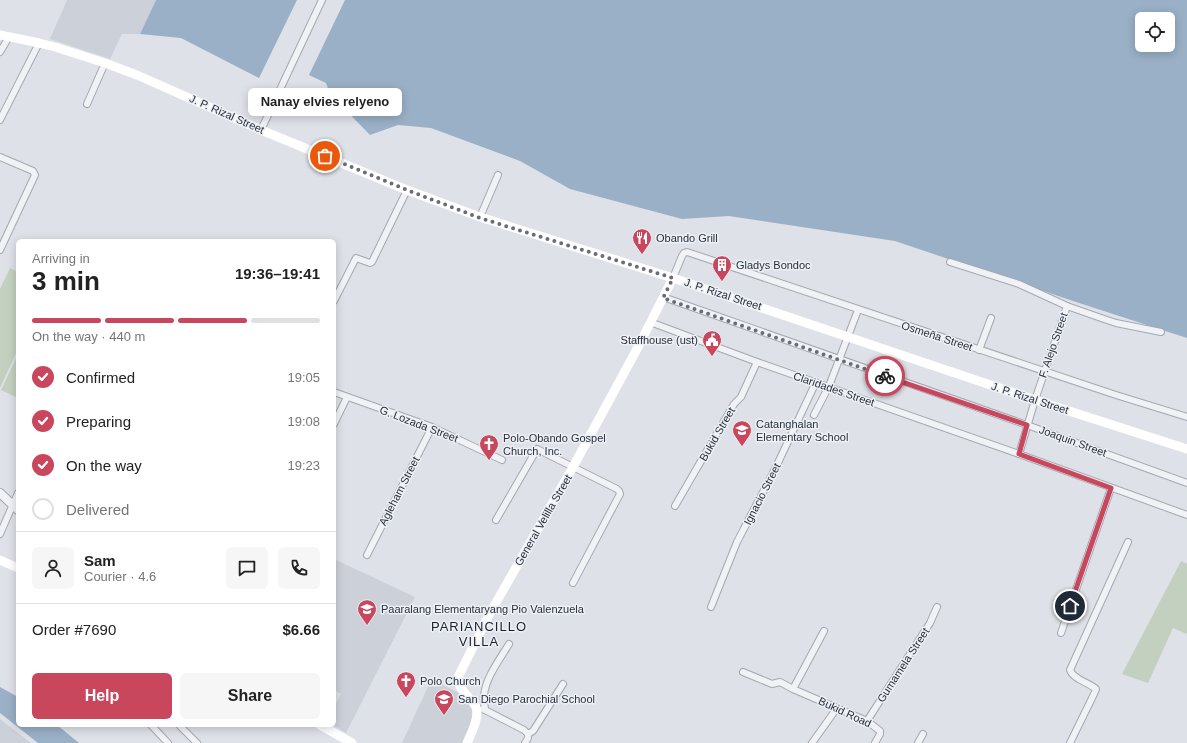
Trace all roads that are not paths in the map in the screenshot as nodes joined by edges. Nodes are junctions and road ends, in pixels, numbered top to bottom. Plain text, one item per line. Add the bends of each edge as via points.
1 (322, 0) edge
2 (4, 36) edge
3 (39, 43) junction
4 (0, 52) edge
5 (105, 63) junction
6 (87, 104) dead end
7 (0, 120) edge
8 (261, 130) junction
9 (0, 156) edge
10 (498, 175) dead end
11 (407, 190) junction
12 (480, 218) junction
13 (0, 250) edge
14 (950, 262) dead end
15 (673, 278) junction
16 (336, 297) edge
17 (663, 298) junction
18 (1067, 306) junction
19 (858, 310) junction
20 (991, 318) dead end
21 (650, 322) junction
22 (1161, 332) dead end
23 (848, 336) junction
24 (979, 350) junction
25 (839, 360) junction
26 (757, 362) junction
27 (1044, 372) junction
28 (816, 382) junction
29 (829, 386) junction
30 (336, 393) edge
31 (347, 397) junction
32 (1035, 400) junction
33 (814, 415) dead end
34 (1187, 417) edge
35 (336, 420) edge
36 (1027, 425) junction
37 (432, 427) junction
38 (1187, 449) edge
39 (1019, 454) junction
40 (502, 460) dead end
41 (573, 467) junction
42 (1187, 483) edge
43 (1111, 488) junction
44 (0, 494) edge
45 (676, 506) dead end
46 (15, 507) edge
47 (1187, 516) edge
48 (496, 520) dead end
49 (0, 534) edge
50 (1128, 542) dead end
51 (367, 555) dead end
52 (0, 560) edge
53 (16, 567) edge
54 (573, 583) dead end
55 (711, 607) dead end
56 (937, 607) dead end
57 (824, 631) dead end
58 (1061, 633) dead end
59 (509, 644) dead end
60 (743, 672) dead end
61 (564, 684) dead end
62 (793, 689) junction
63 (476, 707) junction
64 (837, 708) junction
65 (485, 710) junction
66 (867, 721) junction
67 (153, 727) edge
68 (181, 727) edge
69 (324, 727) edge
70 (528, 734) junction
71 (923, 734) dead end
72 (168, 743) edge
73 (197, 743) edge
74 (352, 743) edge
75 (467, 743) edge
76 (525, 743) edge
77 (812, 743) edge
78 (875, 743) edge
79 (918, 743) edge
80 (1070, 743) edge

1 - 8 street
2 - 3 main road, J. P. Rizal Street
2 - 4 street
3 - 5 main road, J. P. Rizal Street
3 - 7 street
5 - 6 street
5 - 8 main road, J. P. Rizal Street
8 - 11 main road, J. P. Rizal Street
9 - 13 street via 33,171 35,175
10 - 12 street
11 - 12 main road, J. P. Rizal Street
11 - 16 street via 372,262 356,258
12 - 15 main road, J. P. Rizal Street
14 - 18 street via 1019,284
15 - 17 main road, General Velilla Street
15 - 19 street, Osmeña Street via 682,256 687,252
15 - 23 main road, J. P. Rizal Street
17 - 21 main road, General Velilla Street
17 - 25 street, Joaquin Street
18 - 22 street via 1116,323
18 - 27 street, F. Alejo Street
19 - 23 street
19 - 24 street, Osmeña Street
20 - 24 street
21 - 26 street, Claridades Street
21 - 41 main road, General Velilla Street
23 - 25 street
23 - 32 main road, J. P. Rizal Street
24 - 27 street, Osmeña Street
25 - 29 street
25 - 36 street, Joaquin Street
26 - 28 street, Claridades Street
26 - 45 street, Bukid Street via 741,397 734,404
27 - 32 street, F. Alejo Street
27 - 34 street, Osmeña Street
28 - 29 street, Claridades Street
28 - 55 street, Ignacio Street via 737,542
29 - 33 street
29 - 39 street, Claridades Street
30 - 31 street, G. Lozada Street
31 - 35 street
31 - 37 street, G. Lozada Street
32 - 36 street, F. Alejo Street
32 - 38 main road, J. P. Rizal Street
36 - 39 street, F. Alejo Street
36 - 42 street, Joaquin Street
37 - 40 street, G. Lozada Street
37 - 51 street, Agleham Street
39 - 43 street, Claridades Street
41 - 48 street via 537,449
41 - 54 street via 617,488 620,494
41 - 63 main road, General Velilla Street via 489,615 459,676 462,690
43 - 47 street, Claridades Street
43 - 58 street
44 - 46 street
46 - 49 street
50 - 80 street via 1070,670 1073,675 1096,689
52 - 53 main road
56 - 66 street, Gumamela Street via 930,623
57 - 62 street
59 - 65 street via 486,686 483,696
60 - 62 street, Bukid Road via 772,684 780,682
61 - 70 street via 533,731
62 - 64 street, Bukid Road
63 - 65 street
63 - 75 main road via 475,724
64 - 66 street, Bukid Road
64 - 77 street
65 - 70 street
66 - 78 street, Bukid Road via 880,731
67 - 72 street
68 - 73 street
69 - 74 main road
70 - 76 street
71 - 79 street

